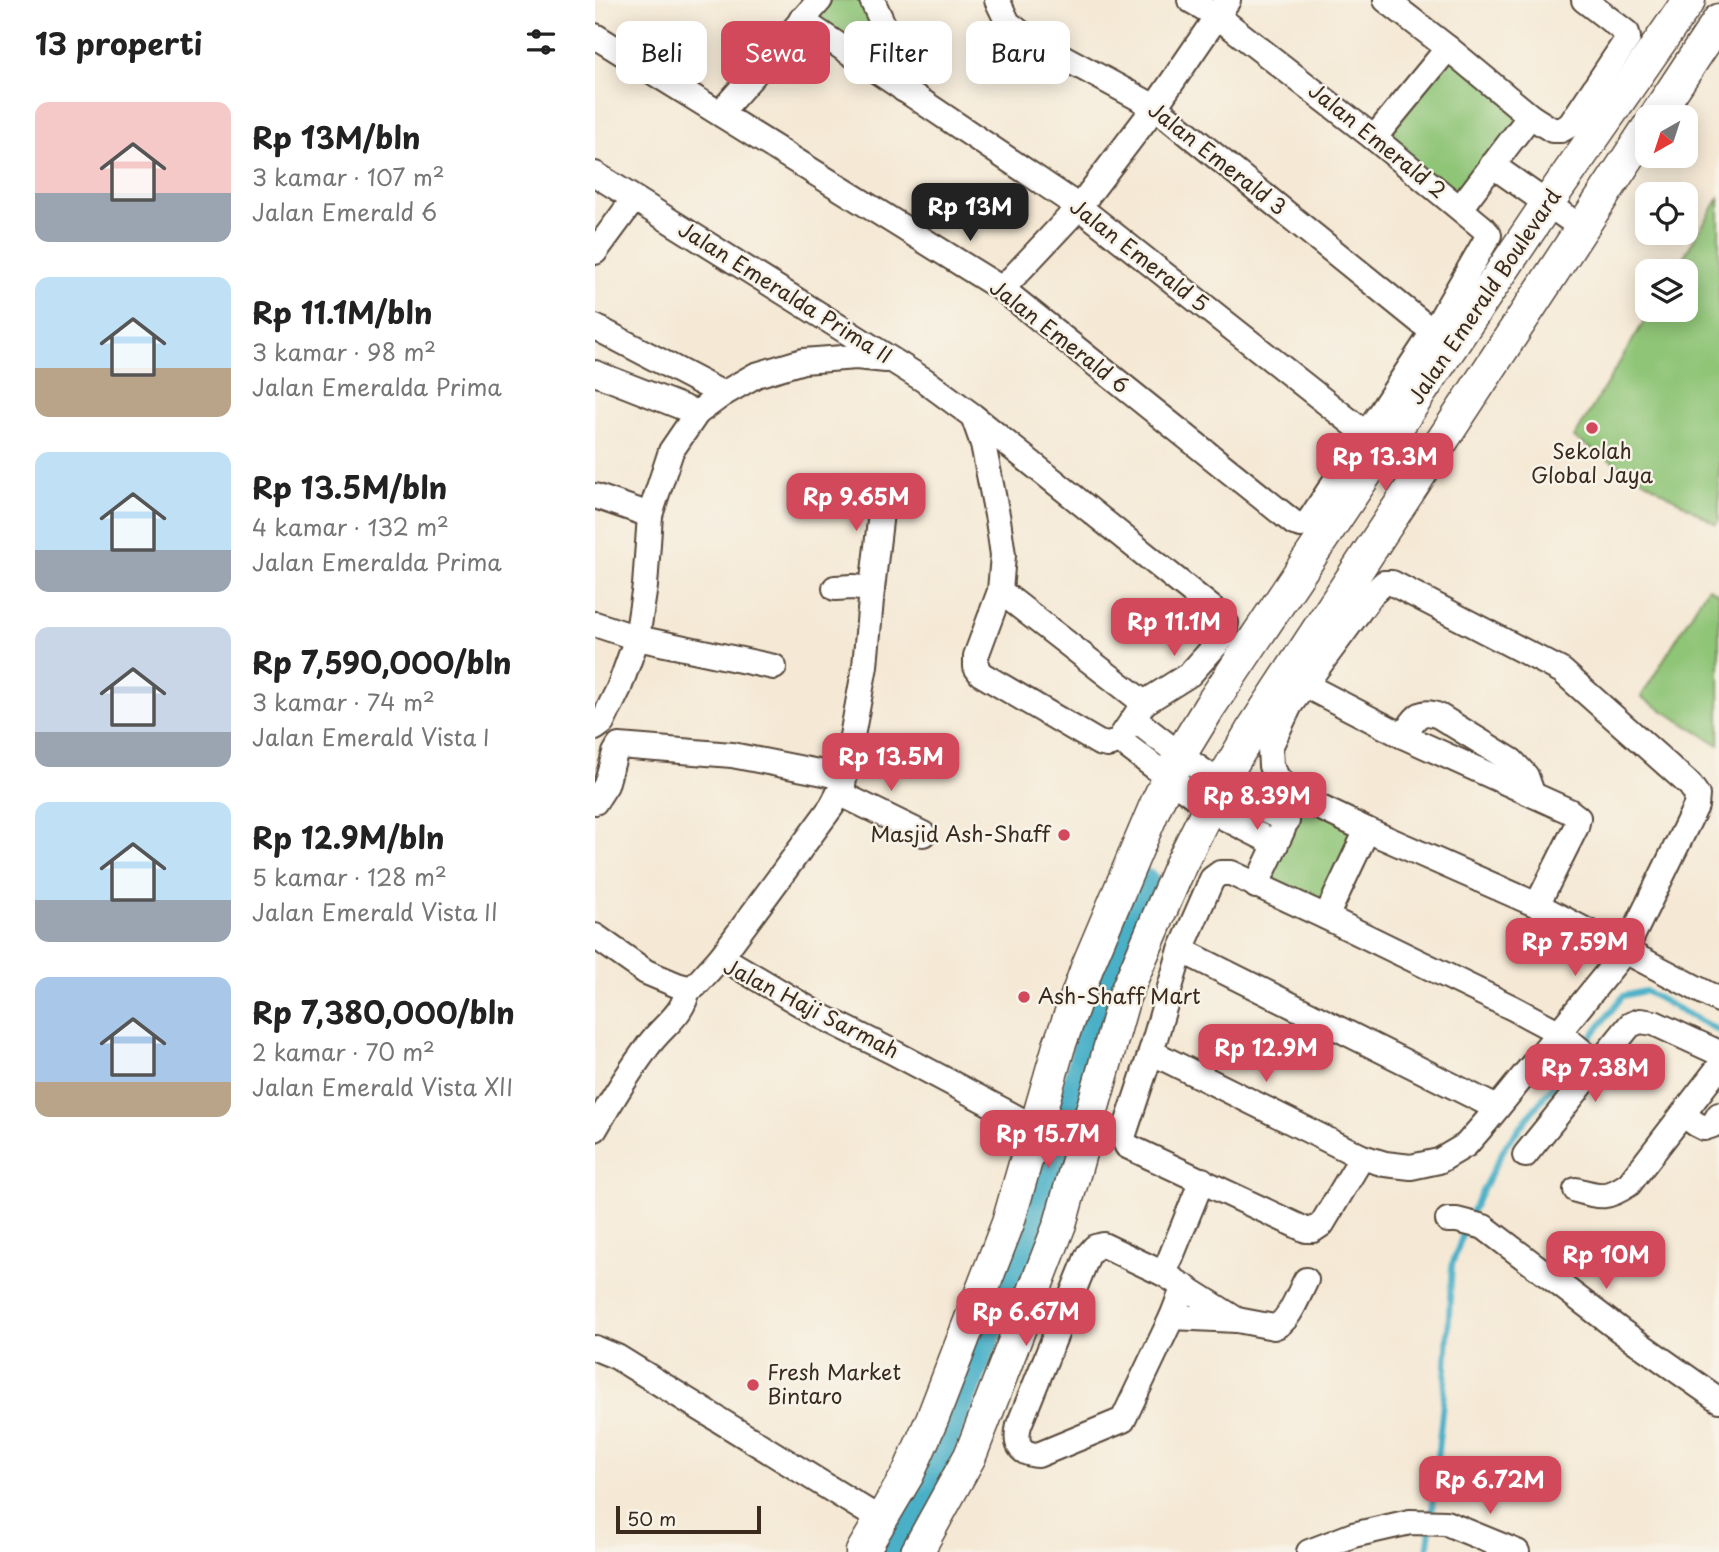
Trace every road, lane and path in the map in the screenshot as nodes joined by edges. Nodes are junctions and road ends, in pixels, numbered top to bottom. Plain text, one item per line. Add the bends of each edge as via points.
1 (820, 0) edge
2 (872, 0) edge
3 (997, 0) edge
4 (1190, 0) edge
5 (1386, 0) edge
6 (1584, 0) edge
7 (1689, 0) edge
8 (1223, 8) edge
9 (801, 20) junction
10 (1719, 20) edge
11 (595, 36) edge
12 (1448, 48) junction
13 (904, 90) junction
14 (1663, 105) edge
15 (1155, 107) junction
16 (719, 113) junction
17 (1530, 116) junction
18 (1374, 138) junction
19 (1635, 147) edge
20 (1497, 159) junction
21 (595, 174) edge
22 (1551, 198) junction
23 (634, 199) junction
24 (1079, 207) junction
25 (1460, 208) junction
26 (1585, 223) junction
27 (595, 252) edge
28 (1002, 289) junction
29 (595, 327) edge
30 (1433, 332) junction
31 (894, 361) junction
32 (595, 373) edge
33 (723, 394) junction
34 (697, 413) junction
35 (973, 416) junction
36 (1366, 434) junction
37 (884, 487) dead end
38 (595, 496) edge
39 (650, 515) junction
40 (835, 588) dead end
41 (872, 589) junction
42 (1000, 591) junction
43 (595, 624) edge
44 (636, 638) junction
45 (774, 667) dead end
46 (1304, 685) junction
47 (1139, 711) junction
48 (595, 728) edge
49 (1403, 736) junction
50 (1119, 740) junction
51 (1175, 767) junction
52 (841, 785) junction
53 (1532, 793) junction
54 (1215, 795) junction
55 (1298, 797) junction
56 (595, 802) edge
57 (1287, 821) junction
58 (1367, 830) junction
59 (923, 834) dead end
60 (1276, 844) junction
61 (1257, 886) junction
62 (1537, 905) junction
63 (1326, 917) junction
64 (595, 936) edge
65 (1181, 950) junction
66 (1625, 951) junction
67 (720, 957) junction
68 (688, 988) junction
69 (1718, 996) edge
70 (1564, 1037) junction
71 (1151, 1052) junction
72 (1719, 1054) edge
73 (1594, 1061) junction
74 (1719, 1067) edge
75 (1497, 1108) junction
76 (1684, 1115) junction
77 (1719, 1115) edge
78 (1036, 1128) junction
79 (595, 1129) edge
80 (1525, 1155) dead end
81 (1362, 1157) junction
82 (1202, 1180) junction
83 (1576, 1190) dead end
84 (1459, 1221) dead end
85 (1174, 1280) junction
86 (1306, 1280) dead end
87 (1172, 1317) junction
88 (1237, 1320) junction
89 (595, 1348) edge
90 (1719, 1401) edge
91 (881, 1521) junction
92 (862, 1552) edge
93 (917, 1552) edge
94 (1309, 1552) edge
95 (1517, 1552) edge

1 - 9 street
2 - 13 street via 898,57
3 - 15 street, Jalan Emerald 3 via 1008,23 1026,37
4 - 8 street, Jalan Emerald 2
5 - 12 street
6 - 17 street via 1628,38 1570,125 1552,130
7 - 22 main road, Jalan Emerald Boulevard
8 - 15 street
8 - 18 street, Jalan Emerald 2
9 - 13 street, Jalan Emerald 5
9 - 16 street
10 - 14 main road
11 - 16 street, Jalan Emerald 6
12 - 17 street
12 - 18 street
13 - 24 street, Jalan Emerald 5
15 - 24 street
15 - 30 street, Jalan Emerald 3
16 - 28 street, Jalan Emerald 6
17 - 20 street
18 - 25 street, Jalan Emerald 2
19 - 26 main road, Jalan Emerald Boulevard
20 - 22 street
20 - 25 street
21 - 23 street, Jalan Emeralda Prima II
22 - 26 street
22 - 51 main road, Jalan Emerald Boulevard via 1210,706
23 - 27 street
23 - 31 street, Jalan Emeralda Prima II
24 - 28 street
24 - 36 street, Jalan Emerald 5
25 - 30 street, Jalan Emerald 2 via 1488,232 1488,239
26 - 54 main road, Jalan Emerald Boulevard via 1252,730
28 - 36 street, Jalan Emerald 6 via 1294,523 1309,521
29 - 33 street
30 - 36 street
31 - 33 street via 856,357 803,361 756,375
31 - 35 street, Jalan Emeralda Prima II
32 - 34 street
33 - 34 street
34 - 39 street via 671,451
35 - 42 street via 998,520 1003,555
35 - 47 street, Jalan Emeralda Prima II via 1226,623 1223,637 1190,674
37 - 41 street
38 - 39 street
39 - 44 street
40 - 41 street
41 - 52 street via 865,666
42 - 47 street
42 - 50 street via 976,656 981,674 1099,743
43 - 44 street
44 - 45 street
44 - 48 street via 619,688
46 - 49 street
46 - 55 street via 1270,747 1277,779
46 - 66 street via 1384,583 1392,583 1549,664 1573,681 1697,795 1696,806
47 - 50 street
47 - 51 street
49 - 53 street
49 - 53 street via 1418,716 1430,712 1511,761 1526,776
50 - 51 street
51 - 54 street
51 - 78 main road, Jalan Emerald Boulevard via 1088,965
52 - 56 street via 732,755 619,746
52 - 59 street
52 - 67 street via 832,806
53 - 62 street via 1578,818
54 - 57 street via 1247,802
54 - 60 street via 1236,825
54 - 93 main road, Jalan Emerald Boulevard via 1179,866 1124,997 1060,1224 980,1431
55 - 57 street
55 - 58 street
57 - 60 street
58 - 62 street
58 - 63 street
60 - 61 street
61 - 63 street
61 - 65 street via 1231,873 1212,879
62 - 66 street
63 - 70 street
64 - 68 street via 646,972
65 - 71 street
65 - 75 street
66 - 69 street
66 - 70 street
67 - 68 street, Jalan Haji Sarmah
67 - 78 street, Jalan Haji Sarmah via 819,1015
68 - 79 street via 681,1011 650,1043
70 - 73 street
70 - 75 street
71 - 81 street
71 - 82 street via 1123,1137 1127,1146
72 - 73 street via 1654,1023 1640,1021
73 - 80 street
74 - 76 street
75 - 81 street via 1466,1145 1439,1161 1411,1167
76 - 77 street via 1704,1128 1713,1125
76 - 83 street via 1629,1184 1615,1194 1598,1196
78 - 91 main road, Jalan Emerald Boulevard via 1008,1223 933,1417
81 - 82 street via 1322,1224 1313,1230
82 - 85 street
84 - 90 street via 1484,1227
85 - 87 street
85 - 87 street via 1103,1245 1095,1247 1019,1425 1016,1437 1020,1448 1038,1455 1123,1420
85 - 88 street
86 - 88 street via 1280,1325
87 - 88 street
89 - 91 street via 617,1357
91 - 92 main road, Jalan Emerald Boulevard
94 - 95 street via 1353,1535 1410,1522 1445,1523

